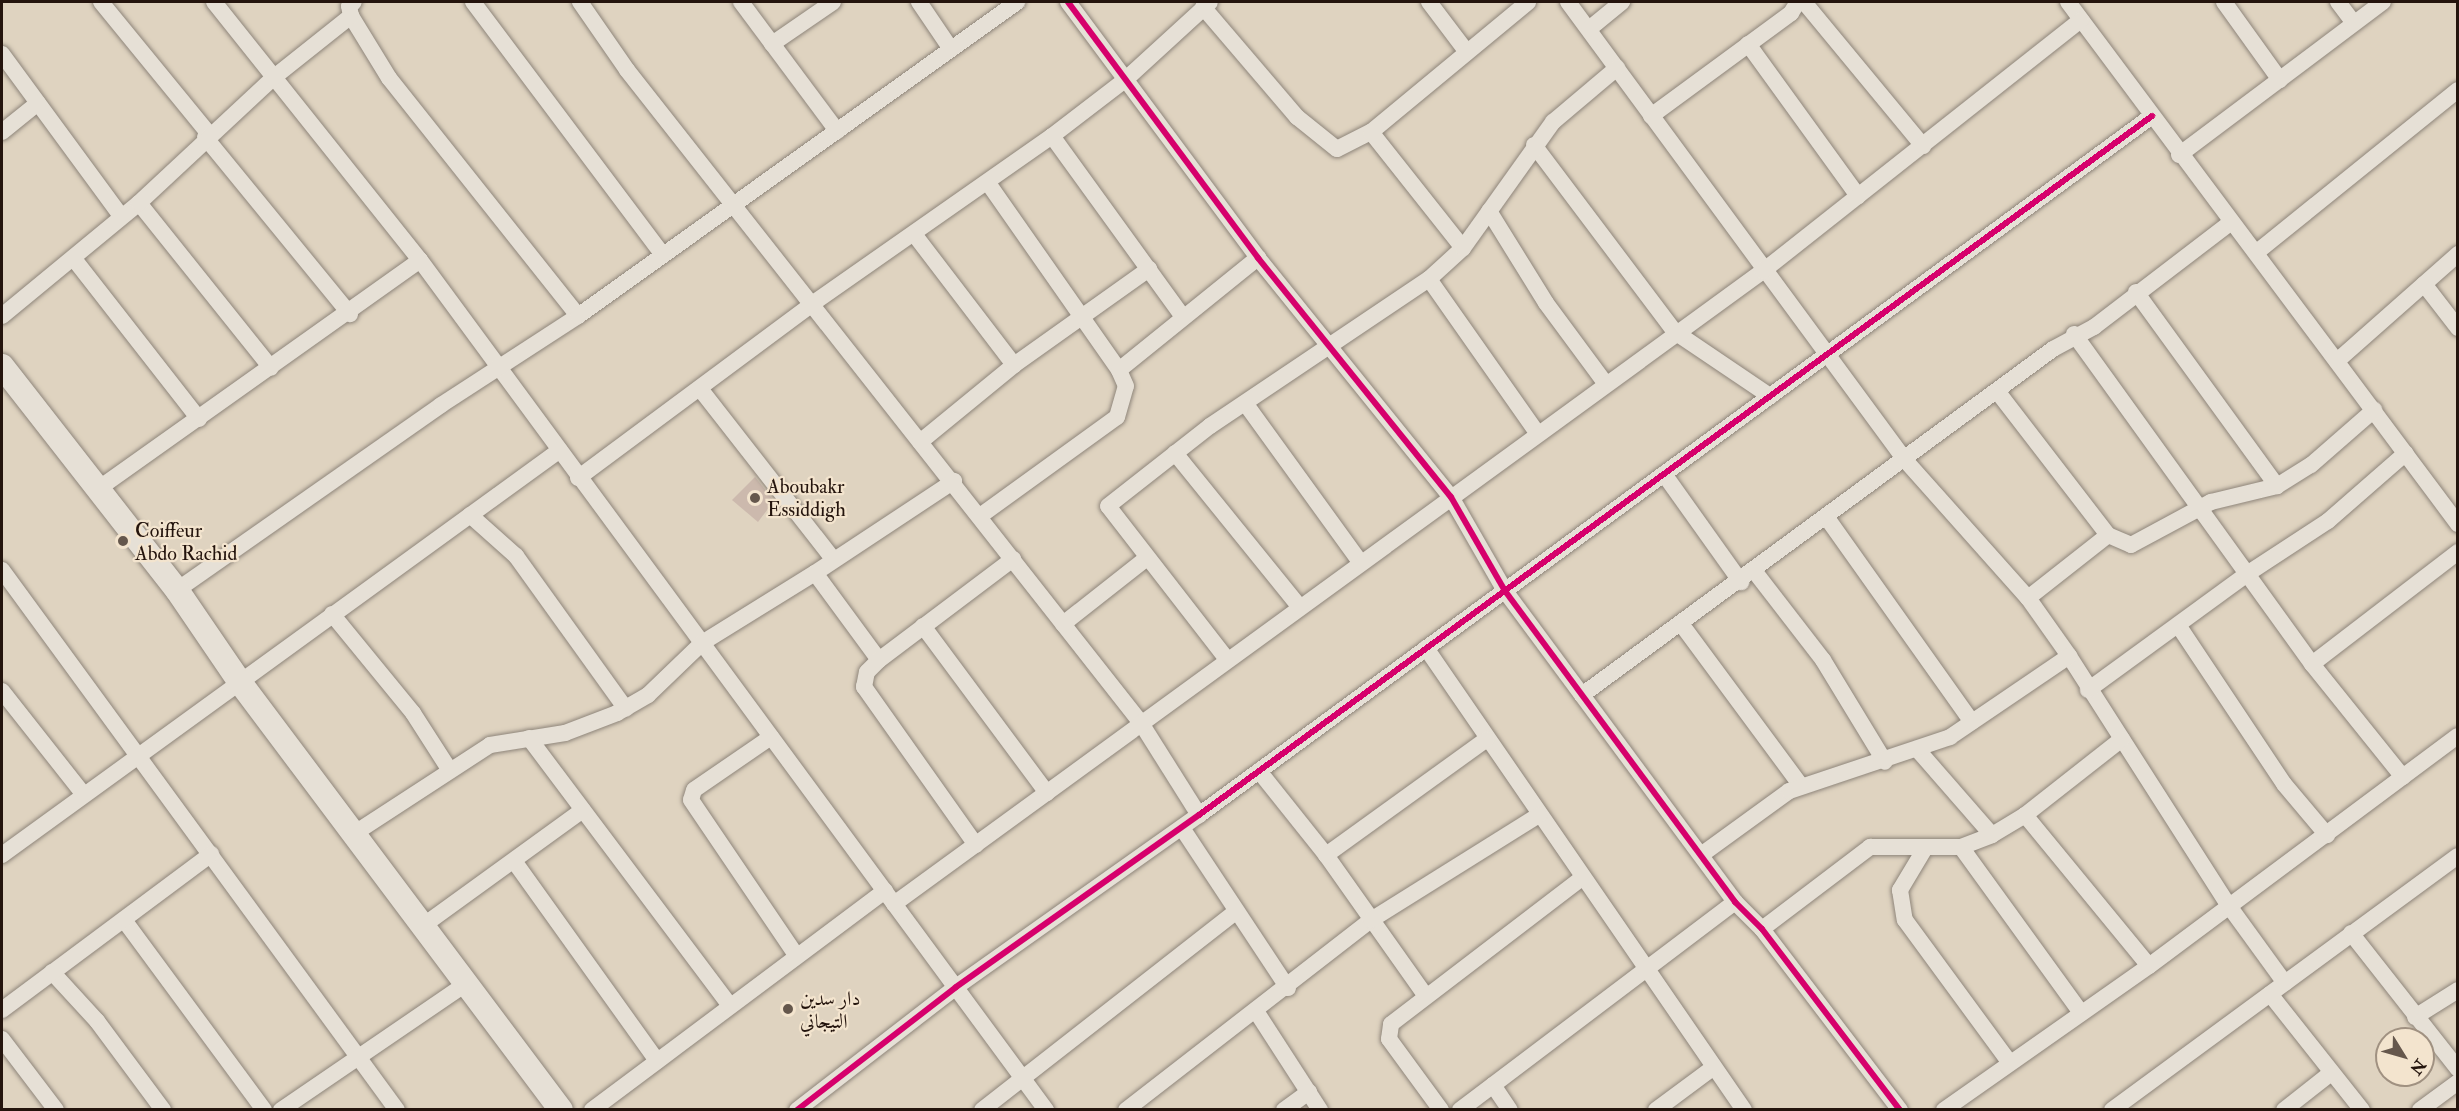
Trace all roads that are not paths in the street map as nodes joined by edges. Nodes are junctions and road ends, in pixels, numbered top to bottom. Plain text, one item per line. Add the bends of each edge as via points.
1 (101, 2) edge
2 (214, 2) edge
3 (473, 2) edge
4 (580, 2) edge
5 (741, 2) edge
6 (834, 2) edge
7 (919, 2) edge
8 (1017, 2) edge
9 (1068, 2) edge
10 (1430, 2) edge
11 (1528, 2) edge
12 (1568, 2) edge
13 (1622, 2) edge
14 (1798, 2) edge
15 (1804, 2) edge
16 (2068, 2) edge
17 (2224, 2) edge
18 (2338, 2) edge
19 (2383, 2) edge
20 (1206, 4) edge
21 (350, 6) edge
22 (2081, 20) junction
23 (2355, 23) junction
24 (1588, 29) junction
25 (772, 44) junction
26 (1748, 44) junction
27 (951, 49) junction
28 (1466, 51) junction
29 (2, 54) edge
30 (1617, 68) junction
31 (273, 78) junction
32 (1125, 80) junction
33 (2280, 80) junction
34 (2457, 90) edge
35 (38, 103) junction
36 (1652, 116) junction
37 (2152, 116) junction
38 (837, 131) junction
39 (2, 132) edge
40 (1371, 132) junction
41 (207, 136) junction
42 (1052, 136) junction
43 (1534, 145) junction
44 (1923, 146) junction
45 (2179, 155) junction
46 (988, 183) junction
47 (1858, 196) junction
48 (139, 203) junction
49 (735, 203) junction
50 (1489, 211) junction
51 (121, 216) junction
52 (2230, 222) junction
53 (914, 234) junction
54 (1463, 248) junction
55 (2257, 252) junction
56 (2457, 254) edge
57 (663, 255) junction
58 (1258, 258) junction
59 (74, 259) junction
60 (420, 260) junction
61 (1149, 269) junction
62 (1763, 271) junction
63 (1429, 279) junction
64 (2424, 284) junction
65 (2136, 292) junction
66 (812, 304) junction
67 (350, 314) junction
68 (578, 315) junction
69 (2, 316) edge
70 (1183, 316) junction
71 (1081, 318) junction
72 (2457, 328) edge
73 (1675, 332) junction
74 (2074, 334) junction
75 (1328, 348) junction
76 (1826, 355) junction
77 (2337, 361) junction
78 (1014, 365) junction
79 (2, 366) edge
80 (271, 368) junction
81 (500, 369) junction
82 (1119, 370) junction
83 (1606, 384) junction
84 (701, 390) junction
85 (1997, 391) junction
86 (1770, 396) junction
87 (1245, 403) junction
88 (2374, 410) junction
89 (199, 419) junction
90 (1538, 434) junction
91 (920, 442) junction
92 (560, 450) junction
93 (1175, 453) junction
94 (2406, 453) junction
95 (1905, 460) junction
96 (1664, 474) junction
97 (578, 478) junction
98 (954, 481) junction
99 (2277, 486) junction
100 (98, 489) junction
101 (1451, 496) junction
102 (2200, 508) junction
103 (470, 515) junction
104 (980, 516) junction
105 (1827, 518) junction
106 (2457, 521) edge
107 (2108, 535) junction
108 (2457, 552) edge
109 (1147, 558) junction
110 (833, 559) junction
111 (1013, 559) junction
112 (1360, 562) junction
113 (2, 570) edge
114 (1755, 572) junction
115 (815, 573) junction
116 (2247, 574) junction
117 (1741, 582) junction
118 (177, 590) junction
119 (1505, 591) junction
120 (2028, 598) junction
121 (1299, 606) junction
122 (332, 614) junction
123 (1063, 624) junction
124 (1682, 625) junction
125 (2178, 625) junction
126 (923, 626) junction
127 (702, 643) junction
128 (1426, 648) junction
129 (2070, 656) junction
130 (1226, 658) junction
131 (879, 660) junction
132 (2312, 664) junction
133 (239, 681) junction
134 (2088, 690) junction
135 (2, 691) edge
136 (1582, 695) junction
137 (626, 709) junction
138 (7, 712) edge
139 (1972, 722) junction
140 (1141, 723) junction
141 (2457, 736) edge
142 (771, 737) junction
143 (529, 738) junction
144 (1487, 738) junction
145 (2122, 739) junction
146 (1917, 749) junction
147 (140, 754) junction
148 (1885, 762) junction
149 (448, 769) junction
150 (1259, 771) junction
151 (2403, 777) junction
152 (1801, 786) junction
153 (1047, 793) junction
154 (84, 795) junction
155 (583, 810) junction
156 (2025, 814) junction
157 (1199, 815) junction
158 (1539, 815) junction
159 (1182, 828) junction
160 (355, 833) junction
161 (1992, 835) junction
162 (2327, 835) junction
163 (976, 845) junction
164 (1961, 847) junction
165 (1924, 850) junction
166 (211, 854) junction
167 (2, 855) edge
168 (1326, 855) junction
169 (1701, 855) junction
170 (2457, 856) edge
171 (514, 861) junction
172 (1583, 878) junction
173 (890, 897) junction
174 (1735, 902) junction
175 (2229, 906) junction
176 (1238, 911) junction
177 (124, 920) junction
178 (1371, 920) junction
179 (424, 925) junction
180 (1762, 929) junction
181 (2351, 933) junction
182 (796, 955) junction
183 (2149, 966) junction
184 (1648, 968) junction
185 (52, 972) junction
186 (467, 983) junction
187 (2285, 983) junction
188 (956, 987) junction
189 (1288, 988) junction
190 (2457, 990) edge
191 (2270, 994) junction
192 (1425, 995) junction
193 (730, 1006) junction
194 (2, 1010) edge
195 (1256, 1011) junction
196 (2081, 1013) junction
197 (2415, 1017) junction
198 (2, 1039) edge
199 (358, 1056) junction
200 (657, 1061) junction
201 (2010, 1063) junction
202 (1714, 1067) junction
203 (2457, 1069) edge
204 (2331, 1073) junction
205 (1023, 1079) junction
206 (1493, 1085) junction
207 (2456, 1087) edge
208 (1309, 1092) junction
209 (818, 1103) edge
210 (56, 1110) edge
211 (163, 1110) edge
212 (264, 1110) edge
213 (281, 1110) edge
214 (397, 1110) edge
215 (561, 1110) edge
216 (592, 1110) edge
217 (797, 1110) edge
218 (982, 1110) edge
219 (1046, 1110) edge
220 (1126, 1110) edge
221 (1284, 1110) edge
222 (1320, 1110) edge
223 (1442, 1110) edge
224 (1460, 1110) edge
225 (1510, 1110) edge
226 (1656, 1110) edge
227 (1744, 1110) edge
228 (1900, 1110) edge
229 (1944, 1110) edge
230 (2112, 1110) edge
231 (2284, 1110) edge
232 (2362, 1110) edge
233 (2420, 1110) edge

1 - 41 street
2 - 31 street
3 - 57 street
4 - 49 street via 627,70
5 - 25 street
6 - 25 street
7 - 27 street
8 - 27 street
9 - 32 street
10 - 28 street
11 - 28 street
12 - 24 street
13 - 24 street
14 - 26 street
15 - 44 street
16 - 22 street
17 - 33 street
18 - 23 street
19 - 23 street
20 - 32 street
20 - 40 street via 1297,117 1328,146 1344,146
21 - 31 street
21 - 68 street via 389,78
22 - 37 street
22 - 44 street
23 - 33 street
24 - 30 street
25 - 38 street
26 - 36 street
26 - 47 street
27 - 38 street
28 - 40 street
29 - 35 street
30 - 36 street
30 - 43 street
31 - 41 street
31 - 60 street
32 - 42 street
32 - 58 street
33 - 45 street
34 - 55 street
35 - 39 street
35 - 51 street
36 - 62 street
37 - 45 street
37 - 76 street
38 - 49 street
40 - 54 street
41 - 48 street
41 - 67 street
42 - 46 street
42 - 61 street
43 - 50 street
43 - 73 street
44 - 47 street
45 - 52 street
46 - 53 street
46 - 71 street
47 - 62 street
48 - 51 street
48 - 80 street
49 - 57 street
49 - 66 street
50 - 54 street
50 - 83 street via 1546,303
51 - 59 street
52 - 55 street
52 - 65 street
53 - 66 street
53 - 78 street
54 - 63 street
55 - 77 street
56 - 64 street
57 - 68 street
58 - 70 street
58 - 75 street
59 - 69 street
59 - 89 street
60 - 67 street
60 - 81 street
61 - 70 street
61 - 71 street
62 - 73 street
62 - 76 street
63 - 75 street
63 - 90 street
64 - 72 street
64 - 77 street
65 - 74 street via 2094,327
65 - 99 street
66 - 84 street
66 - 91 street
67 - 80 street
68 - 81 street
70 - 82 street
71 - 78 street
71 - 82 street
73 - 83 street
73 - 86 street
74 - 85 street
74 - 102 street
75 - 87 street
75 - 101 street
76 - 86 street
76 - 95 street
77 - 88 street
78 - 91 street
79 - 100 main road
80 - 89 street
81 - 92 street
81 - 118 street via 441,405
82 - 104 street via 1126,386 1117,417
83 - 90 street
84 - 97 street
84 - 110 street
85 - 95 street
85 - 107 street
86 - 96 street
87 - 93 street
87 - 112 street
88 - 94 street
88 - 99 street via 2311,465
89 - 100 street
90 - 101 street
91 - 98 street
92 - 97 street
92 - 103 street
93 - 109 street via 1108,506
93 - 121 street
94 - 106 street
94 - 116 street via 2328,521
95 - 105 street
95 - 120 street
96 - 117 street
96 - 119 street
97 - 127 street
98 - 104 street
98 - 110 street
99 - 102 street
100 - 118 main road
101 - 112 street
101 - 119 street
102 - 107 street via 2131,545
102 - 116 street
103 - 122 street
103 - 137 street via 516,556
104 - 111 street
105 - 114 street
105 - 139 street
107 - 120 street
108 - 132 street
109 - 123 street
109 - 130 street
110 - 115 street
111 - 123 street
111 - 126 street
112 - 121 street
113 - 147 street
114 - 117 street
114 - 148 street via 1823,660
115 - 127 street
115 - 131 street
116 - 125 street
116 - 132 street
117 - 124 street
118 - 133 main road
119 - 128 street
119 - 136 street
120 - 129 street
121 - 130 street
122 - 133 street
122 - 149 street via 413,713
123 - 140 street
124 - 136 street
124 - 152 street
125 - 134 street
125 - 162 street via 2284,784
126 - 131 street
126 - 153 street
127 - 137 street via 648,695
127 - 142 street
128 - 144 street
128 - 150 street
129 - 134 street
129 - 139 street
130 - 140 street
131 - 163 street via 867,672 864,687 869,698
132 - 151 street
133 - 147 street
133 - 160 main road
134 - 145 street
135 - 138 street
136 - 169 street
137 - 143 street via 565,733
138 - 154 street
139 - 146 street
140 - 153 street
140 - 157 street
141 - 151 street
142 - 173 street
142 - 182 street via 694,790 691,800
143 - 149 street via 490,745
143 - 155 street
144 - 158 street
144 - 168 street
145 - 156 street
145 - 175 street
146 - 148 street
146 - 161 street
147 - 154 street
147 - 166 street
148 - 152 street
149 - 160 street
150 - 157 street
150 - 168 street
151 - 162 street
152 - 169 street
153 - 163 street
154 - 167 street
155 - 171 street
155 - 193 street
156 - 161 street
156 - 183 street
157 - 159 street
158 - 172 street
158 - 178 street
159 - 176 street
159 - 188 street
160 - 179 main road
161 - 164 street
162 - 175 street
163 - 173 street
164 - 165 street
164 - 196 street
165 - 180 street via 1898,845 1870,848
165 - 201 street via 1900,890 1905,920
166 - 177 street
166 - 199 street
168 - 178 street
169 - 174 street
170 - 181 street
171 - 179 street
171 - 200 street
172 - 184 street
172 - 192 street
173 - 182 street
173 - 188 street
174 - 180 street
174 - 184 street
175 - 183 street
175 - 187 street
176 - 189 street
176 - 205 street
177 - 185 street
177 - 212 street
178 - 189 street
178 - 192 street
179 - 186 main road
180 - 228 street
181 - 187 street
181 - 197 street
182 - 193 street
183 - 196 street
184 - 202 street
184 - 206 street
185 - 194 street
185 - 211 street via 97,1021
186 - 199 street
186 - 215 main road
187 - 191 street
188 - 205 street
188 - 209 street
189 - 195 street
190 - 197 street
191 - 204 street
191 - 230 street
192 - 223 street via 1398,1015 1389,1039
193 - 200 street
195 - 208 street
195 - 220 street
196 - 201 street
197 - 203 street
198 - 210 street
199 - 213 street
199 - 214 street
200 - 216 street
201 - 229 street
202 - 226 street
202 - 227 street
204 - 231 street
204 - 232 street
205 - 218 street
205 - 219 street
206 - 224 street
206 - 225 street
207 - 233 street
208 - 221 street
208 - 222 street
209 - 217 street

